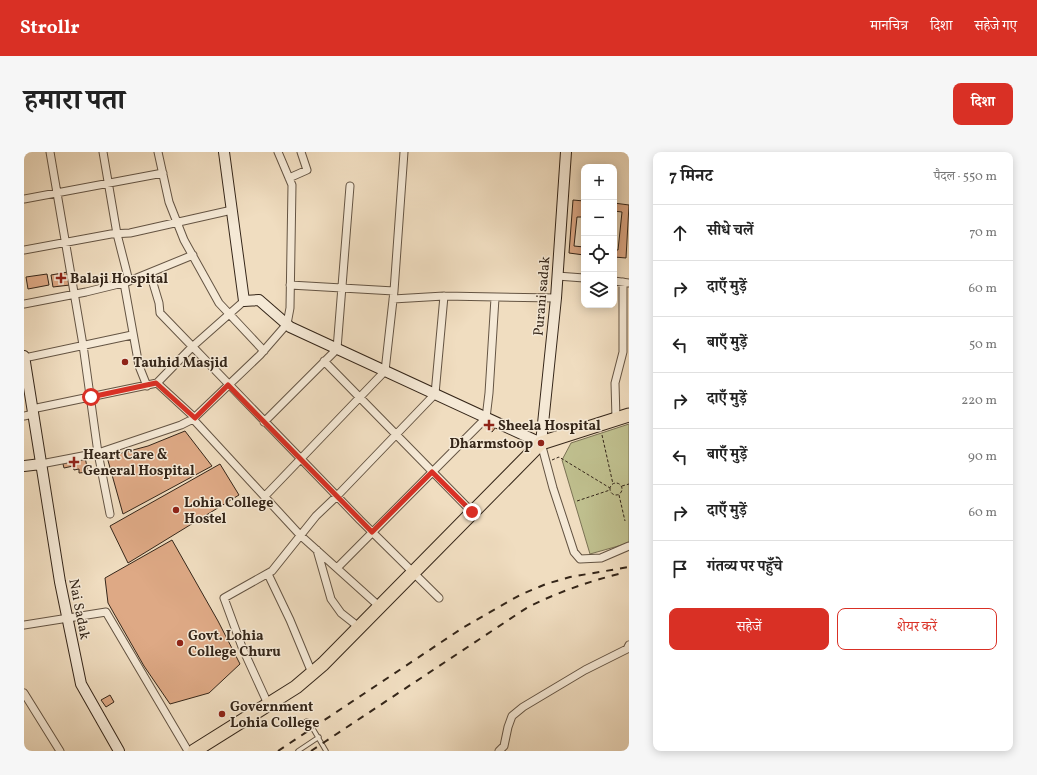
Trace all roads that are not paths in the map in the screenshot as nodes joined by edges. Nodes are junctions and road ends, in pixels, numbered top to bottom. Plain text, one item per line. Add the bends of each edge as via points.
1 (50, 152) edge
2 (103, 152) edge
3 (158, 152) edge
4 (224, 152) edge
5 (278, 152) edge
6 (301, 152) edge
7 (404, 152) edge
8 (566, 152) edge
9 (162, 173) junction
10 (289, 178) junction
11 (108, 183) junction
12 (350, 186) dead end
13 (56, 193) junction
14 (24, 199) edge
15 (232, 210) junction
16 (177, 223) junction
17 (117, 234) junction
18 (65, 242) junction
19 (24, 250) edge
20 (193, 255) junction
21 (150, 272) junction
22 (557, 276) junction
23 (581, 278) edge
24 (126, 282) junction
25 (626, 282) edge
26 (290, 285) junction
27 (343, 289) junction
28 (394, 291) junction
29 (74, 295) junction
30 (444, 296) junction
31 (495, 298) junction
32 (556, 298) junction
33 (393, 299) junction
34 (244, 302) junction
35 (24, 304) edge
36 (230, 313) junction
37 (287, 324) junction
38 (132, 335) junction
39 (83, 345) junction
40 (192, 347) junction
41 (337, 349) junction
42 (264, 351) junction
43 (626, 352) edge
44 (24, 357) edge
45 (324, 361) junction
46 (385, 371) junction
47 (156, 383) junction
48 (228, 385) junction
49 (147, 386) junction
50 (435, 394) junction
51 (91, 397) junction
52 (359, 397) junction
53 (30, 413) edge
54 (629, 415) edge
55 (194, 418) junction
56 (486, 418) junction
57 (616, 419) junction
58 (264, 422) junction
59 (396, 435) junction
60 (541, 443) junction
61 (98, 453) junction
62 (300, 458) junction
63 (41, 464) junction
64 (24, 466) edge
65 (432, 472) junction
66 (264, 496) junction
67 (338, 496) junction
68 (472, 512) junction
69 (110, 514) dead end
70 (372, 532) junction
71 (300, 535) junction
72 (629, 546) edge
73 (317, 550) junction
74 (337, 568) junction
75 (414, 573) junction
76 (268, 574) junction
77 (439, 598) dead end
78 (380, 607) junction
79 (68, 618) junction
80 (24, 625) edge
81 (360, 628) junction
82 (629, 645) edge
83 (312, 673) junction
84 (24, 693) edge
85 (268, 704) junction
86 (303, 723) dead end
87 (319, 737) junction
88 (503, 749) edge
89 (60, 751) edge
90 (119, 751) edge
91 (188, 751) edge
92 (194, 751) edge
93 (298, 751) edge
94 (326, 751) edge

1 - 13 street
2 - 11 street
3 - 9 street
4 - 15 main road
5 - 10 street
6 - 10 street via 307,170
7 - 28 street
8 - 22 main road, Purani sadak
9 - 11 street
9 - 16 street via 168,202
10 - 26 street via 292,185
11 - 13 street
11 - 17 street
12 - 27 street
13 - 14 street
13 - 18 street
15 - 16 street
15 - 34 main road
16 - 17 street
16 - 20 street
17 - 18 street
17 - 24 street
18 - 19 street
18 - 29 street
20 - 21 street
20 - 36 street via 219,303
21 - 24 street
21 - 40 street via 160,313
22 - 23 street
22 - 32 main road, Purani sadak
24 - 29 street
24 - 38 street
25 - 43 street
26 - 27 street
26 - 37 street
27 - 28 street
27 - 41 street
28 - 33 street
29 - 35 street
29 - 39 street
30 - 31 street
30 - 33 street
30 - 50 street
31 - 32 street
31 - 56 street
32 - 60 main road, Purani sadak
33 - 46 street
34 - 36 street
34 - 37 main road via 259,300
36 - 40 street
36 - 42 street
37 - 41 main road
37 - 42 street
38 - 39 street
38 - 49 street via 139,366
39 - 44 street
39 - 51 street
40 - 47 street
40 - 48 street
41 - 45 street
41 - 46 main road
42 - 48 street
43 - 57 street via 615,383
44 - 53 main road, Nai Sadak
45 - 52 street
45 - 58 street
46 - 50 main road
46 - 52 street
47 - 49 street
47 - 55 street
48 - 55 street
48 - 58 street
49 - 51 street
50 - 56 main road
50 - 59 street
51 - 53 street
51 - 61 street
52 - 59 street
52 - 62 street
53 - 63 main road, Nai Sadak
54 - 57 highway
55 - 61 street via 181,425
55 - 66 street
56 - 60 main road
56 - 65 street
57 - 60 highway
58 - 62 street
59 - 65 street
59 - 67 street
60 - 68 highway
60 - 72 street via 574,552 580,559 602,558
61 - 63 street
61 - 69 street
62 - 66 street
62 - 67 street
63 - 64 main road
63 - 79 main road, Nai Sadak
65 - 68 street
65 - 70 street
66 - 71 street
67 - 70 street
67 - 71 street
68 - 75 highway
70 - 74 street
70 - 75 street
71 - 73 street
71 - 76 street
73 - 74 street
73 - 81 street via 331,599 341,613
74 - 78 street
75 - 77 street
75 - 78 highway
76 - 83 street
76 - 85 street via 224,598
78 - 81 highway
79 - 80 street
79 - 90 main road, Nai Sadak via 81,684
79 - 91 street via 106,612
81 - 83 highway
82 - 88 street via 627,649 585,670 512,716
83 - 85 highway
84 - 89 street
85 - 92 highway
86 - 87 lane via 309,722
87 - 93 lane
87 - 94 lane

